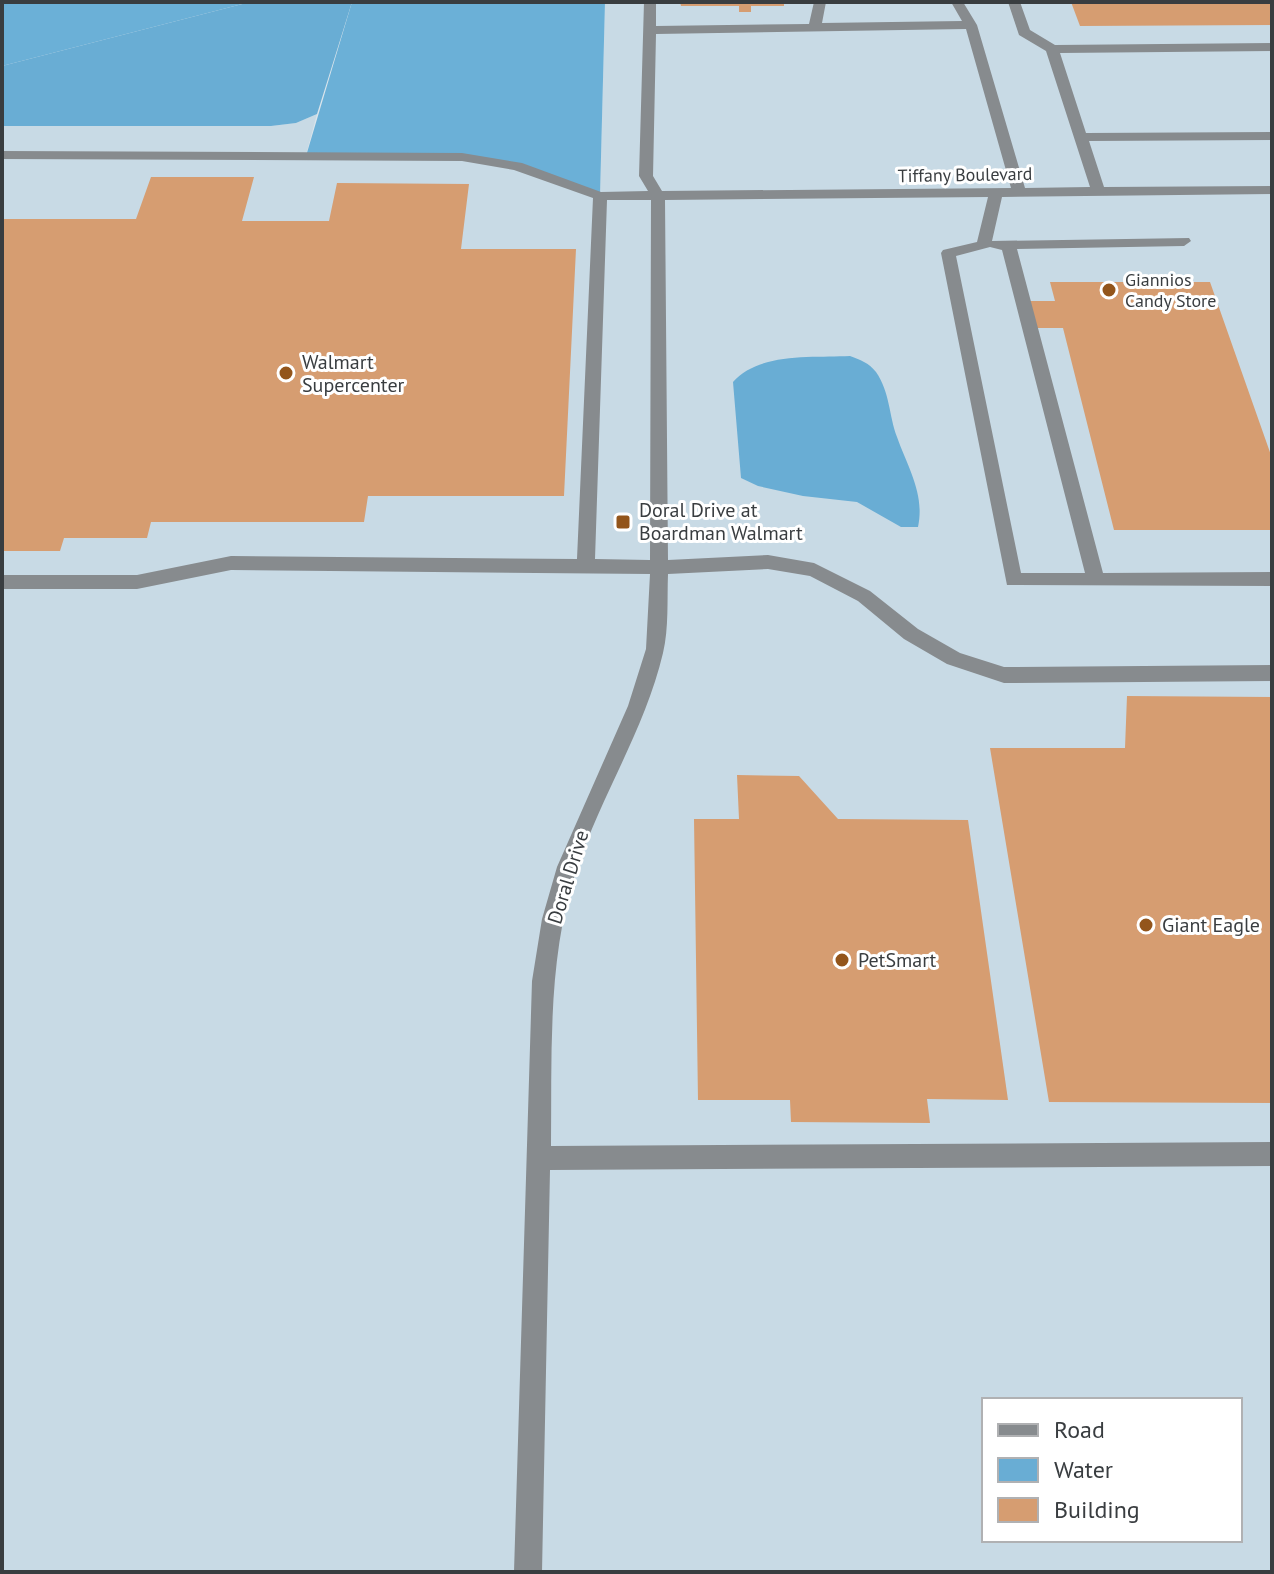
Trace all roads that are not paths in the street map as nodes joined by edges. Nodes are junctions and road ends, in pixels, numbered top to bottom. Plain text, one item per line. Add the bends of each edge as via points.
1 (650, 2) edge
2 (820, 2) edge
3 (957, 2) edge
4 (1014, 2) edge
5 (971, 25) junction
6 (815, 27) junction
7 (649, 30) junction
8 (1272, 47) edge
9 (1052, 49) junction
10 (1272, 136) edge
11 (1081, 137) junction
12 (2, 155) edge
13 (1272, 190) edge
14 (1098, 191) junction
15 (1019, 192) junction
16 (996, 193) junction
17 (600, 196) junction
18 (658, 196) junction
19 (1184, 241) dead end
20 (984, 245) junction
21 (1008, 245) junction
22 (586, 565) junction
23 (659, 567) junction
24 (1272, 579) edge
25 (1096, 580) junction
26 (2, 582) edge
27 (1272, 673) edge
28 (1272, 1154) edge
29 (537, 1158) junction
30 (528, 1572) edge

1 - 7 street, Doral Drive
2 - 6 street
3 - 5 street
4 - 9 street via 1024,32
5 - 6 street
5 - 15 street
6 - 7 street
7 - 18 street, Doral Drive via 646,176
8 - 9 street
9 - 11 street
10 - 11 street
11 - 14 street
12 - 17 street, Tiffany Boulevard via 462,157 517,166
13 - 14 street, Tiffany Boulevard
14 - 15 street, Tiffany Boulevard
15 - 16 street, Tiffany Boulevard
16 - 18 street, Tiffany Boulevard
16 - 20 street
17 - 18 street, Tiffany Boulevard
17 - 22 street
18 - 23 street, Doral Drive
19 - 21 street
20 - 21 street
20 - 25 street via 948,253 1013,580
21 - 25 street
22 - 23 street
22 - 26 street via 231,563 137,582
23 - 27 street via 768,562 814,570 864,596 911,634 954,659 1004,675
23 - 29 street, Doral Drive via 655,649 638,706 576,844 553,919 543,981
24 - 25 street
28 - 29 street
29 - 30 street, Doral Drive

